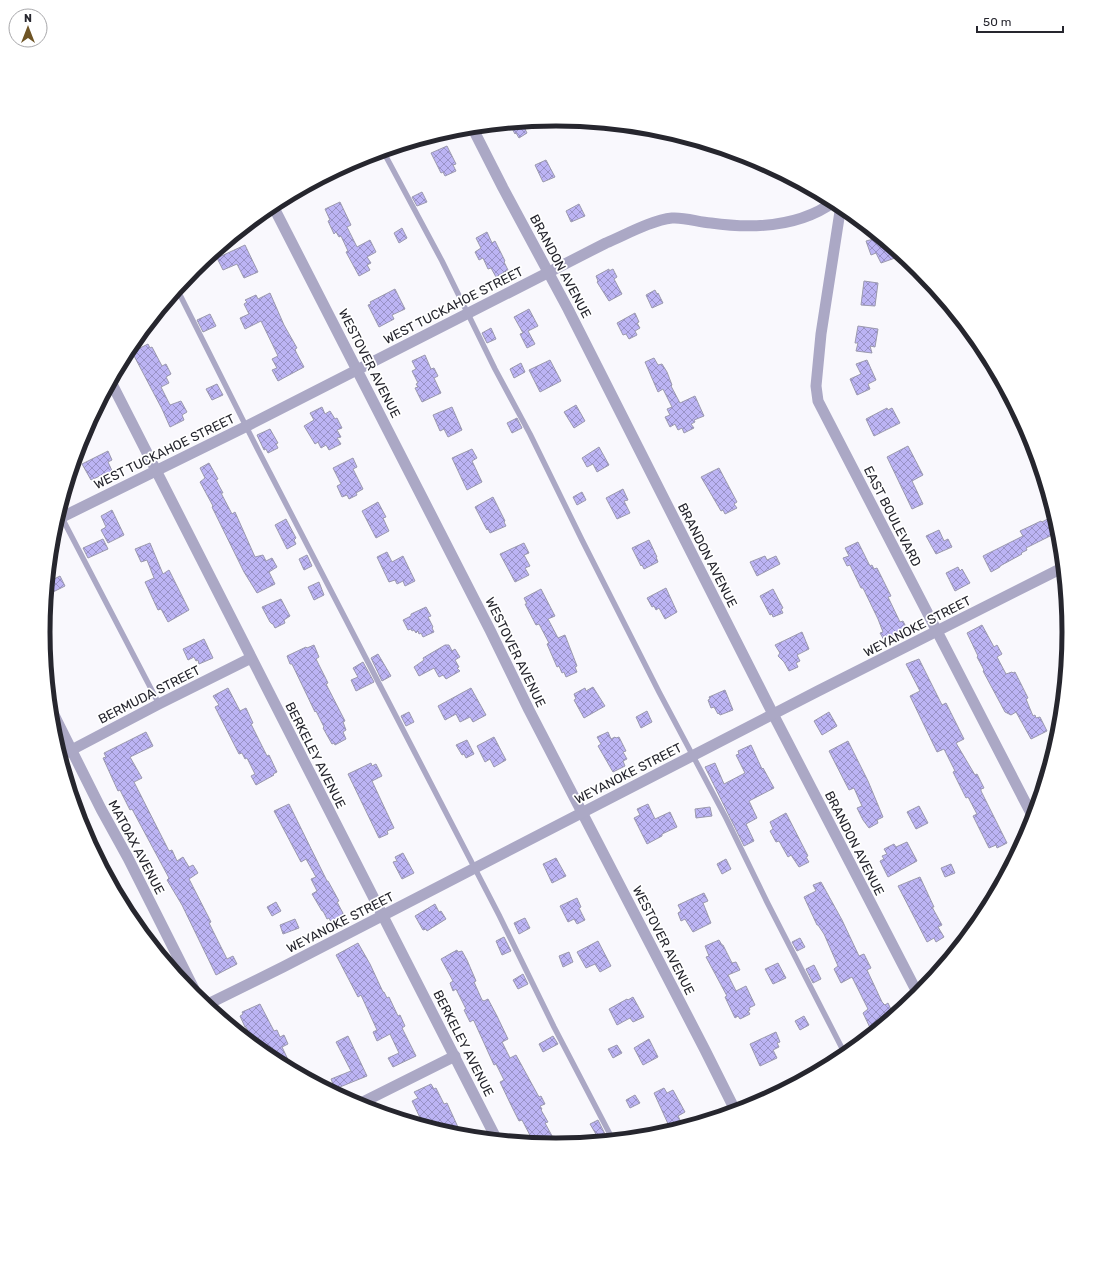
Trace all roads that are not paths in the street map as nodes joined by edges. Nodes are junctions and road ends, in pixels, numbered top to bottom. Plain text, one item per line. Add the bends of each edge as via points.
1 (475, 132) edge
2 (385, 155) edge
3 (829, 205) edge
4 (275, 211) edge
5 (840, 212) edge
6 (549, 272) junction
7 (180, 294) edge
8 (468, 314) junction
9 (357, 369) junction
10 (114, 387) edge
11 (247, 426) junction
12 (157, 471) junction
13 (64, 515) edge
14 (62, 523) edge
15 (1059, 569) edge
16 (937, 631) junction
17 (251, 658) junction
18 (159, 704) junction
19 (773, 714) junction
20 (59, 724) edge
21 (72, 750) junction
22 (65, 754) edge
23 (693, 756) junction
24 (1030, 811) edge
25 (582, 812) junction
26 (475, 868) junction
27 (382, 915) junction
28 (190, 981) edge
29 (916, 989) edge
30 (211, 1002) edge
31 (843, 1050) edge
32 (455, 1056) junction
33 (366, 1101) edge
34 (733, 1106) edge
35 (494, 1134) edge
36 (610, 1135) edge

1 - 6 street, BRANDON AVENUE
2 - 8 lane
3 - 6 street, WEST TUCKAHOE STREET via 816,213 798,219 756,226 723,225 684,218 659,220
4 - 9 street, WESTOVER AVENUE
5 - 16 street, EAST BOULEVARD via 821,334 816,386 818,401
6 - 8 street, WEST TUCKAHOE STREET
6 - 19 street, BRANDON AVENUE
7 - 11 lane
8 - 9 street, WEST TUCKAHOE STREET
8 - 23 lane
9 - 11 street, WEST TUCKAHOE STREET
9 - 25 street, WESTOVER AVENUE
10 - 12 street, BERKELEY AVENUE
11 - 12 street, WEST TUCKAHOE STREET
11 - 26 lane
12 - 13 street, WEST TUCKAHOE STREET
12 - 17 street, BERKELEY AVENUE
14 - 18 lane
15 - 16 street, WEYANOKE STREET
16 - 19 street, WEYANOKE STREET
16 - 24 street, EAST BOULEVARD
17 - 18 street, BERMUDA STREET
17 - 27 street, BERKELEY AVENUE
18 - 21 street, BERMUDA STREET
19 - 23 street, WEYANOKE STREET
19 - 29 street, BRANDON AVENUE
20 - 21 street, MATOAX AVENUE
21 - 22 street, BERMUDA STREET
21 - 28 street, MATOAX AVENUE
23 - 25 street, WEYANOKE STREET
23 - 31 lane
25 - 26 street, WEYANOKE STREET
25 - 34 street, WESTOVER AVENUE
26 - 27 street, WEYANOKE STREET
26 - 36 lane
27 - 30 street, WEYANOKE STREET
27 - 32 street, BERKELEY AVENUE
32 - 33 street
32 - 35 street, BERKELEY AVENUE

